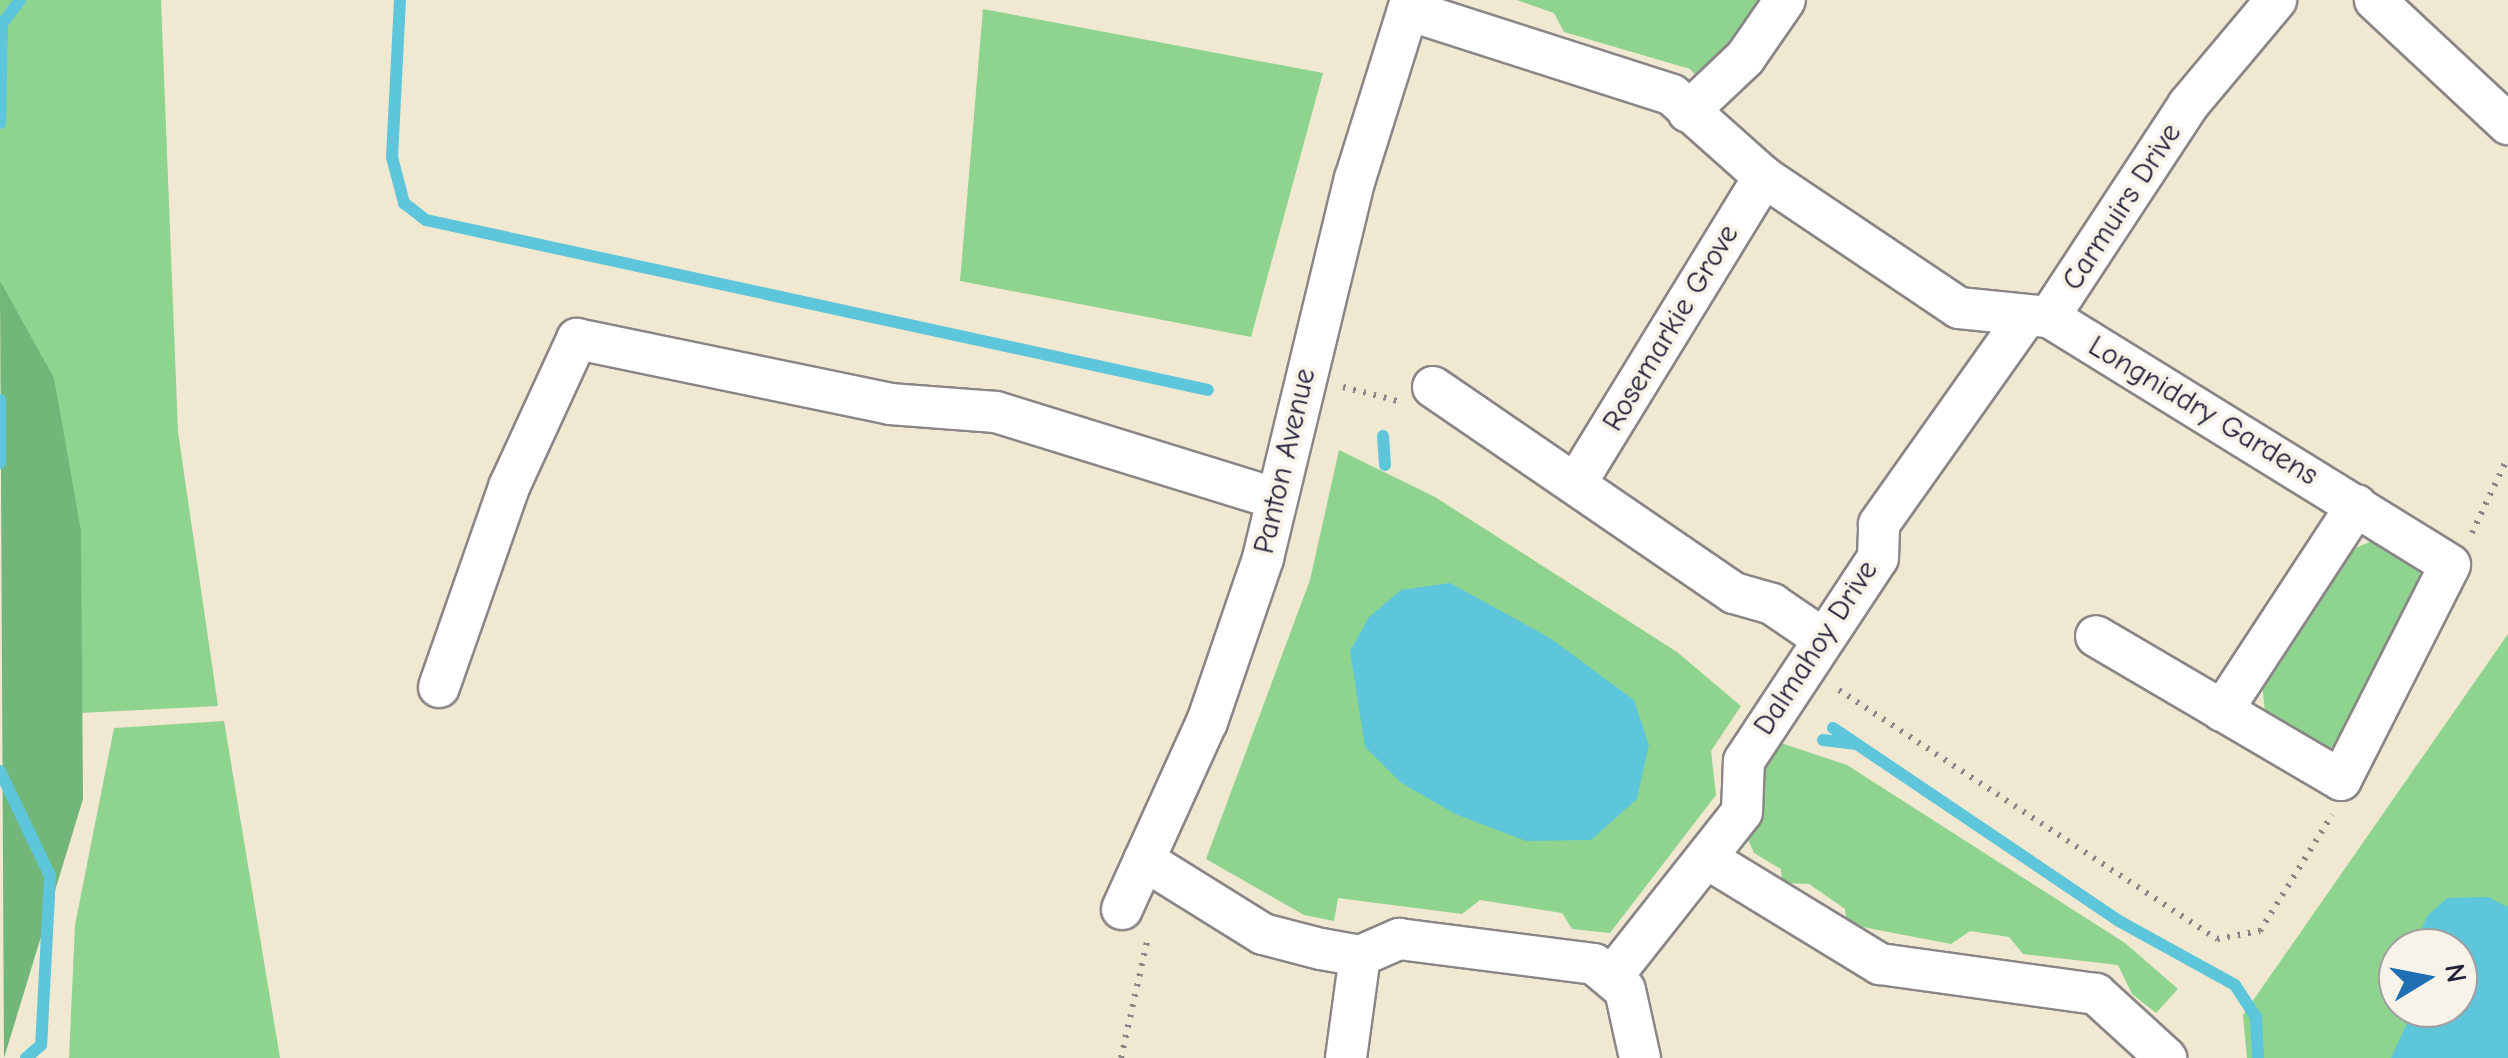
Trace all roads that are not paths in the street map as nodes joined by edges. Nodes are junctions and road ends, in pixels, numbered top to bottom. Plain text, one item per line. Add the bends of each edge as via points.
1 (1785, 0) edge
2 (2276, 0) edge
3 (2375, 0) edge
4 (1410, 5) edge
5 (1688, 112) junction
6 (2508, 124) edge
7 (1764, 177) junction
8 (2037, 318) junction
9 (1433, 386) dead end
10 (1578, 480) junction
11 (1277, 499) junction
12 (2358, 505) junction
13 (2096, 636) dead end
14 (1812, 652) junction
15 (438, 688) dead end
16 (2222, 711) junction
17 (1711, 860) junction
18 (1160, 871) junction
19 (1122, 909) dead end
20 (1360, 956) junction
21 (1614, 974) junction
22 (1346, 1058) edge
23 (1640, 1058) edge
24 (2166, 1058) edge

1 - 5 street via 1745,58
2 - 8 street, Carmuirs Drive via 2188,105
3 - 6 street
4 - 5 street via 1672,95
4 - 11 street, Panton Avenue via 1355,178
5 - 7 street
7 - 8 street via 1959,308
7 - 10 street, Rosemarkie Grove
8 - 12 street, Longniddry Gardens
8 - 14 street, Dalmahoy Drive via 1880,524 1878,558
9 - 10 street
10 - 14 street via 1734,593 1772,604
11 - 15 street via 996,412 890,404 577,339 509,487
11 - 18 street, Panton Avenue
12 - 16 street
12 - 16 street, Longniddry Gardens via 2450,565 2341,780
13 - 16 street
14 - 17 street, Dalmahoy Drive via 1744,761 1742,812
17 - 21 street, Dalmahoy Drive
17 - 24 street via 1880,964 2096,994
18 - 19 street, Panton Avenue
18 - 20 street via 1263,934
20 - 21 street via 1399,939 1594,964
20 - 22 street
21 - 23 street via 1634,1015

